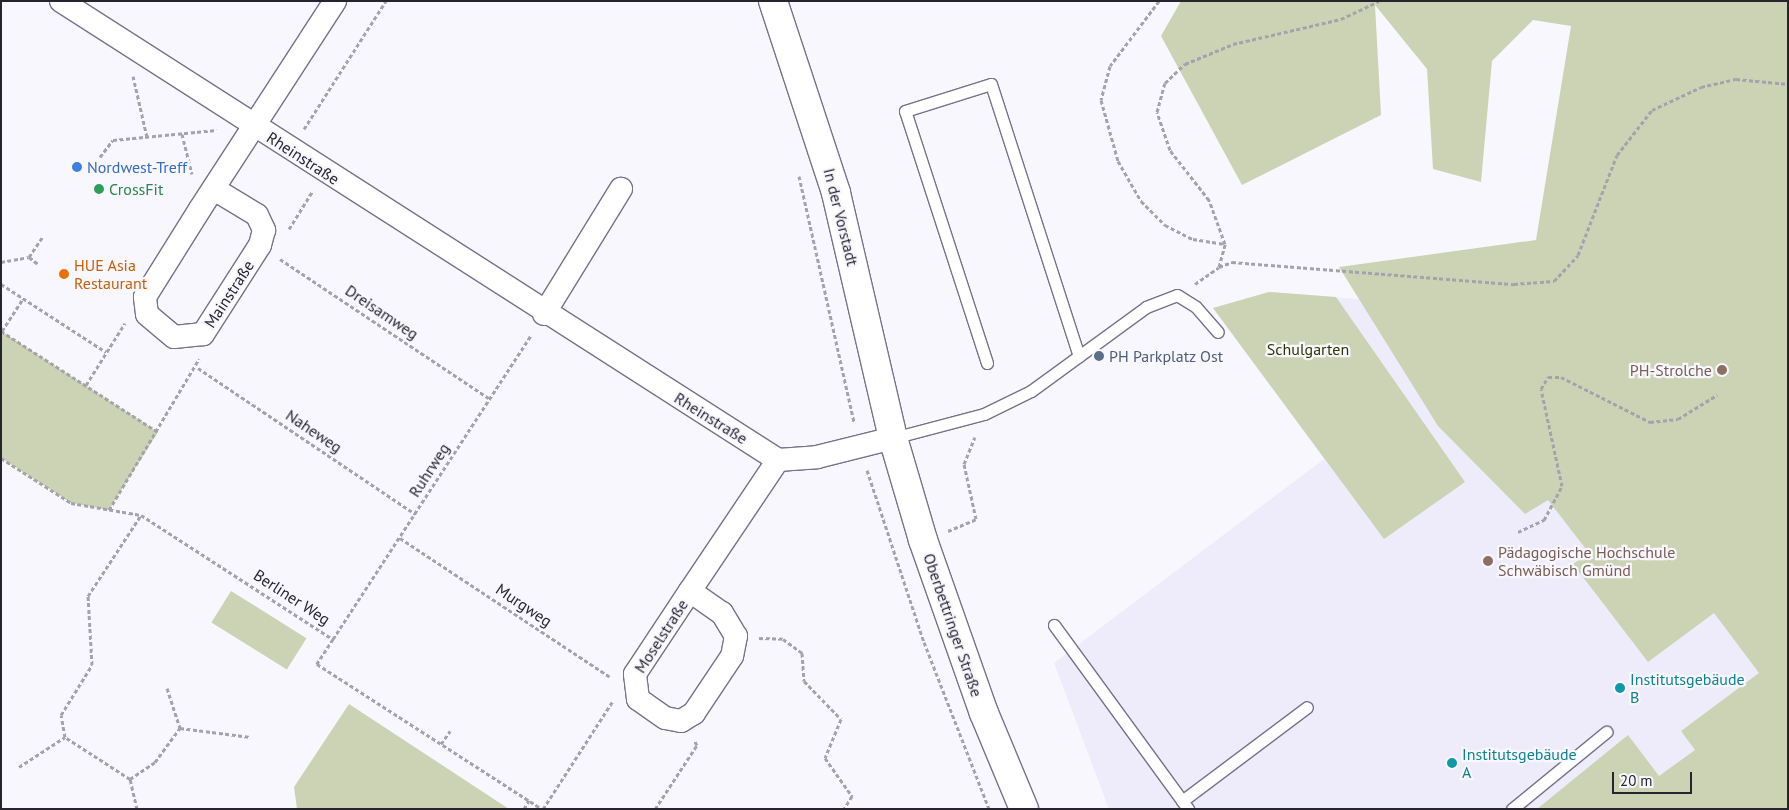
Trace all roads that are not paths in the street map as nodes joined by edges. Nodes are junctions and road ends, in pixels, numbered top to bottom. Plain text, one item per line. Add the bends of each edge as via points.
1 (61, 1) edge
2 (335, 1) edge
3 (773, 1) edge
4 (254, 127) junction
5 (214, 189) junction
6 (621, 189) dead end
7 (544, 314) junction
8 (1218, 332) dead end
9 (1078, 356) junction
10 (987, 363) dead end
11 (893, 438) junction
12 (778, 460) junction
13 (690, 591) junction
14 (1054, 625) dead end
15 (1307, 707) dead end
16 (1606, 732) dead end
17 (1185, 805) edge
18 (1024, 809) edge
19 (1512, 809) edge

1 - 4 street, Rheinstraße
2 - 4 street
3 - 11 street, In der Vorstadt via 836,193
4 - 5 street
4 - 7 street, Rheinstraße
5 - 5 street, Mainstraße via 145,297 147,314 174,337 203,334 266,250 264,230 257,215
6 - 7 street
7 - 12 street, Rheinstraße
8 - 9 lane via 1196,307 1177,295 1146,307
9 - 10 lane via 991,84 905,111
9 - 11 lane via 1031,391 984,414
11 - 12 street via 817,457
11 - 18 street, Oberbettringer Straße via 923,540 981,703
12 - 13 street, Moselstraße
13 - 13 street, Moselstraße via 722,613 736,636 732,656 694,713 681,722 665,718 629,689 635,674
14 - 17 lane
15 - 17 lane
16 - 19 lane

